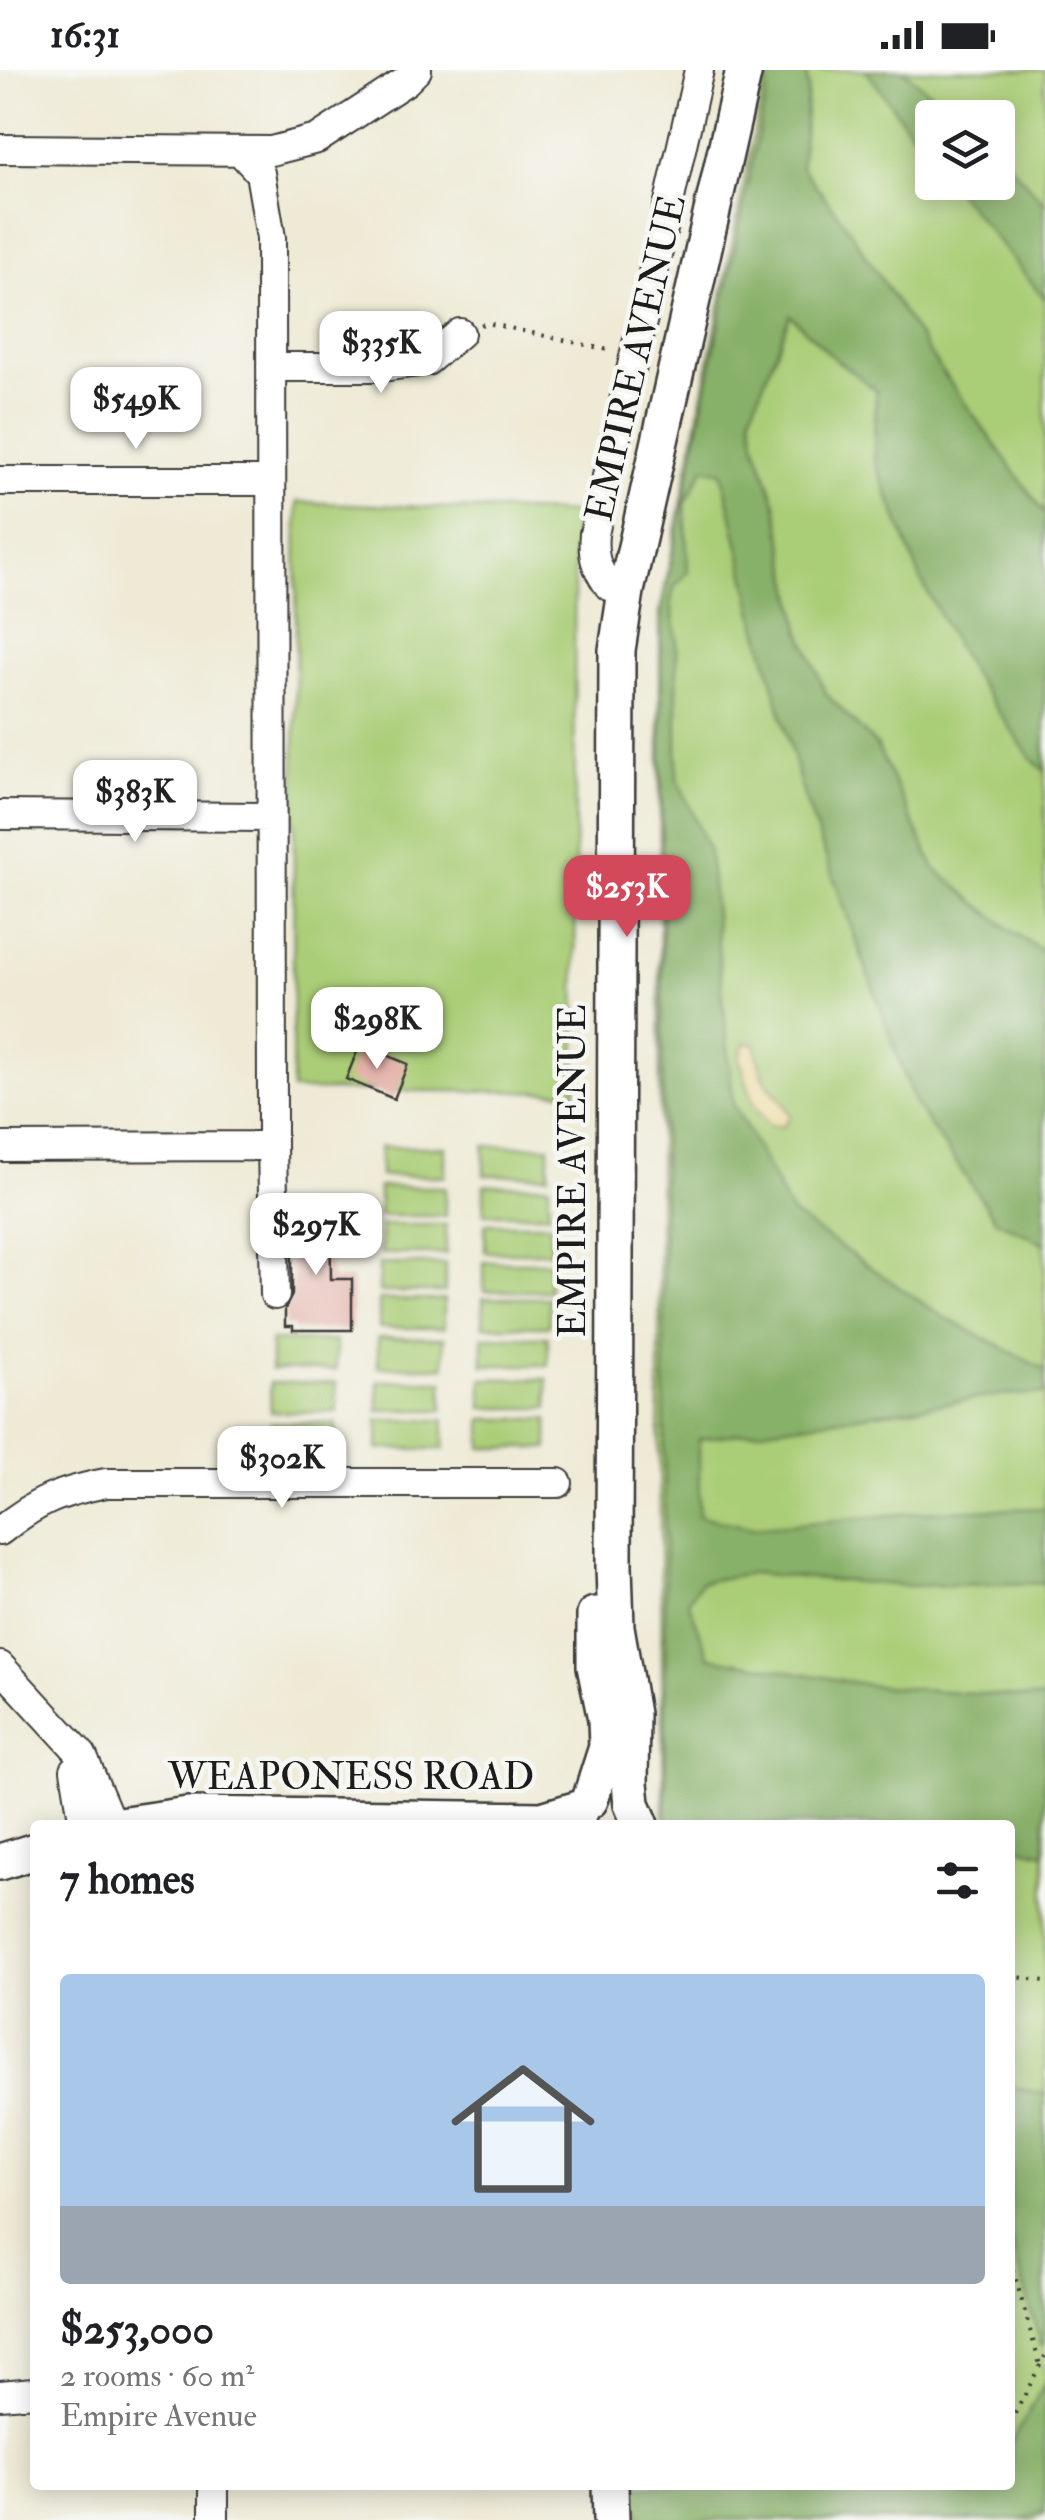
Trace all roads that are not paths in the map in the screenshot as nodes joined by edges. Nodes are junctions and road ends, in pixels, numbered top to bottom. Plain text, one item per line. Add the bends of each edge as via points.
1 (417, 70) edge
2 (699, 70) edge
3 (725, 70) edge
4 (744, 70) edge
5 (291, 147) junction
6 (0, 149) edge
7 (240, 151) junction
8 (271, 238) junction
9 (460, 333) dead end
10 (271, 367) junction
11 (0, 480) edge
12 (271, 481) junction
13 (610, 586) junction
14 (0, 815) edge
15 (271, 817) junction
16 (272, 1146) junction
17 (0, 1147) edge
18 (275, 1295) dead end
19 (558, 1483) dead end
20 (0, 1531) edge
21 (3, 1680) edge
22 (61, 1736) junction
23 (582, 1811) edge
24 (636, 1814) edge
25 (84, 1820) edge
26 (113, 1820) edge
27 (143, 1820) edge
28 (214, 1820) edge
29 (30, 1852) edge
30 (0, 1862) edge
31 (30, 1872) edge
32 (0, 1881) edge
33 (30, 2392) edge
34 (0, 2394) edge
35 (214, 2490) edge
36 (610, 2490) edge
37 (214, 2520) edge
38 (610, 2520) edge

1 - 5 street via 317,139
2 - 13 street via 594,534 592,553
3 - 13 main road, EMPIRE AVENUE
4 - 24 main road, EMPIRE AVENUE via 617,650 614,1566
5 - 7 street
5 - 8 street via 280,169
6 - 7 street
7 - 8 street via 260,172
8 - 10 street
9 - 10 street via 427,361 380,368
10 - 12 street
11 - 12 street
12 - 15 street
13 - 23 main road, EMPIRE AVENUE via 594,712 595,1666 607,1748
14 - 15 street
15 - 16 street
16 - 17 street
16 - 18 street
19 - 20 street via 106,1483 60,1492
21 - 22 street
22 - 25 street via 82,1794
22 - 26 street via 82,1755
23 - 24 main road, EMPIRE AVENUE via 611,1794
23 - 28 main road, WEAPONESS ROAD via 542,1820
27 - 28 main road, WEAPONESS ROAD
29 - 30 main road
31 - 32 main road
33 - 34 street
35 - 37 street
36 - 38 main road

